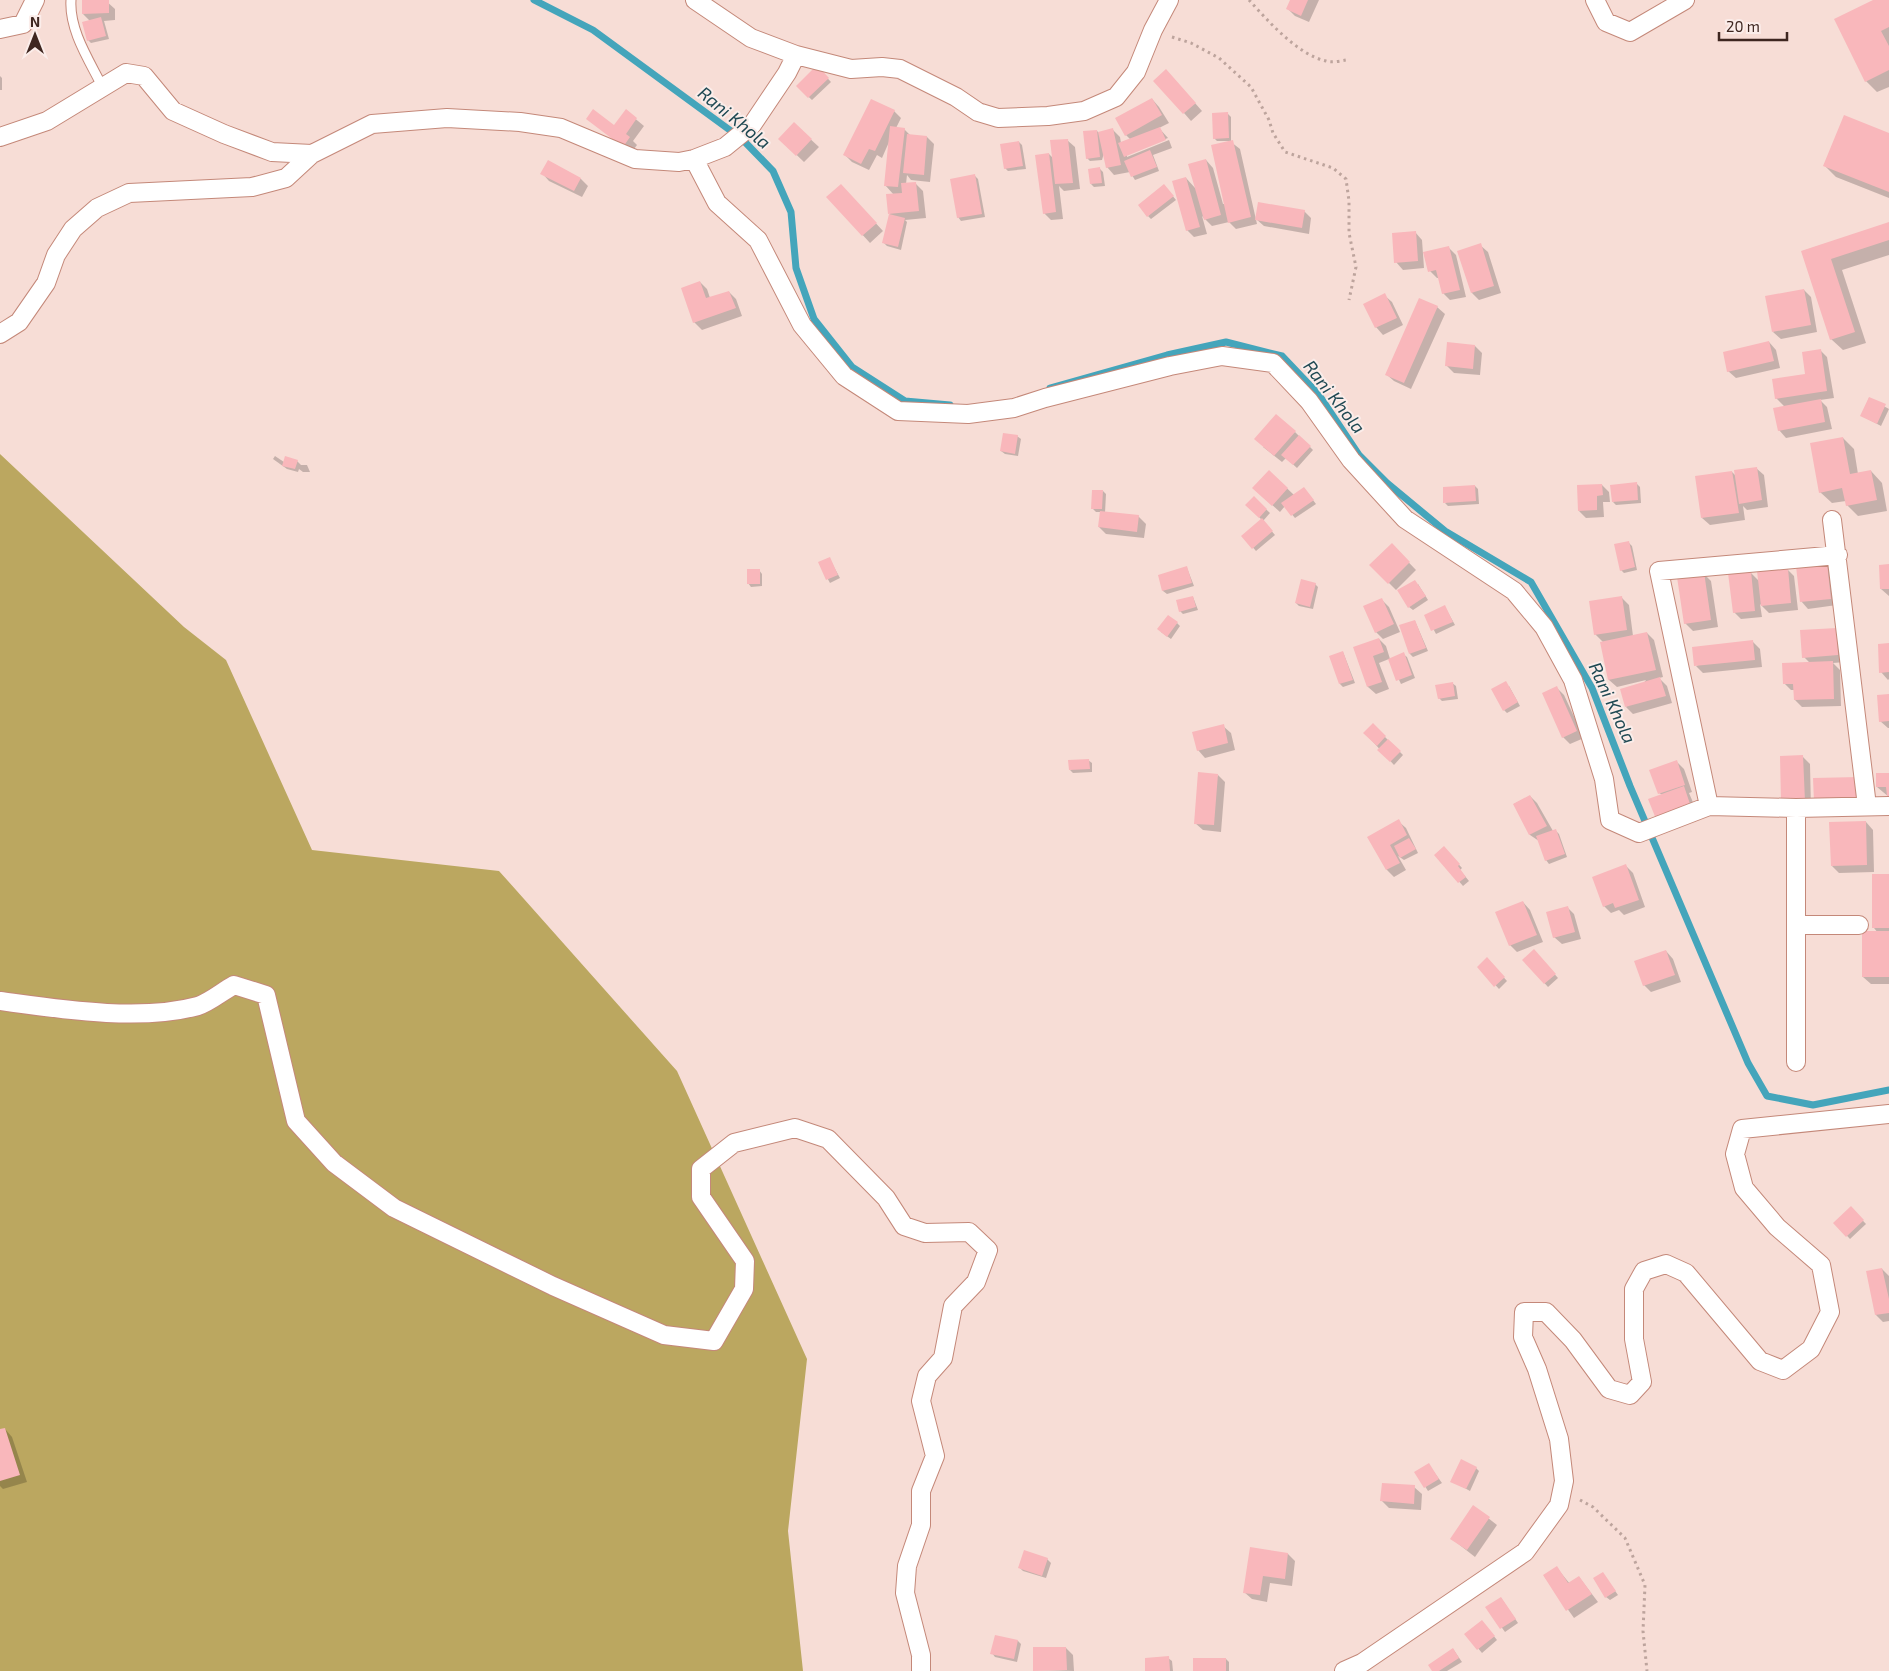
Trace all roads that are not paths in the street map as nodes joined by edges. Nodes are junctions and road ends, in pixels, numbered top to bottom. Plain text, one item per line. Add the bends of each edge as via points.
1 (35, 0) edge
2 (71, 0) edge
3 (695, 0) edge
4 (1169, 0) edge
5 (1595, 0) edge
6 (1686, 0) edge
7 (0, 29) edge
8 (796, 55) junction
9 (102, 86) junction
10 (0, 137) edge
11 (312, 154) junction
12 (694, 159) junction
13 (0, 334) edge
14 (1832, 520) dead end
15 (1838, 555) junction
16 (1710, 806) junction
17 (1867, 806) junction
18 (1889, 806) edge
19 (1796, 808) junction
20 (1796, 925) junction
21 (1859, 925) dead end
22 (0, 1001) edge
23 (1796, 1062) dead end
24 (1889, 1114) edge
25 (921, 1671) edge
26 (1344, 1671) edge

1 - 7 street via 23,24
2 - 9 lane via 70,10 79,40
3 - 8 street via 751,38
4 - 8 street via 1136,72 1116,97 1084,110 1048,116 998,118 978,112 956,97 900,69 851,69
5 - 6 street via 1606,22 1630,32
8 - 12 street via 752,126 725,147
9 - 10 street via 46,121
9 - 11 street via 126,73 144,76 173,110 224,134 272,152
11 - 12 street via 372,124 447,118 561,128 636,159 679,162
11 - 13 street via 286,178 270,184 233,189 129,193 97,208 73,229 56,255 46,283 20,322
12 - 16 street via 717,203 758,240 802,325 844,376 898,411 968,414 1014,408 1170,366 1222,356 1274,363 1309,401 1351,460 1405,519 1514,591 1544,627 1573,680 1604,778 1610,820 1639,833
14 - 15 street
15 - 16 street via 1659,571
15 - 17 street
16 - 19 street
17 - 18 street
17 - 19 street
19 - 20 street
20 - 21 street
20 - 23 street
22 - 25 street via 144,1014 199,1006 234,985 266,995 296,1121 334,1163 394,1208 553,1286 664,1335 714,1341 744,1289 745,1261 701,1197 701,1169 734,1143 795,1128 828,1139 886,1198 904,1226 925,1233 969,1232 988,1250 976,1282 953,1306 943,1358 927,1376 921,1401 935,1456 921,1491 921,1525 907,1566 905,1593 921,1655
24 - 26 street via 1742,1129 1734,1154 1744,1188 1777,1227 1821,1266 1830,1312 1811,1349 1783,1370 1760,1361 1686,1272 1666,1264 1644,1271 1634,1289 1634,1339 1642,1382 1630,1395 1609,1389 1573,1340 1546,1312 1524,1312 1523,1337 1559,1439 1564,1481 1559,1505 1524,1552 1362,1664

